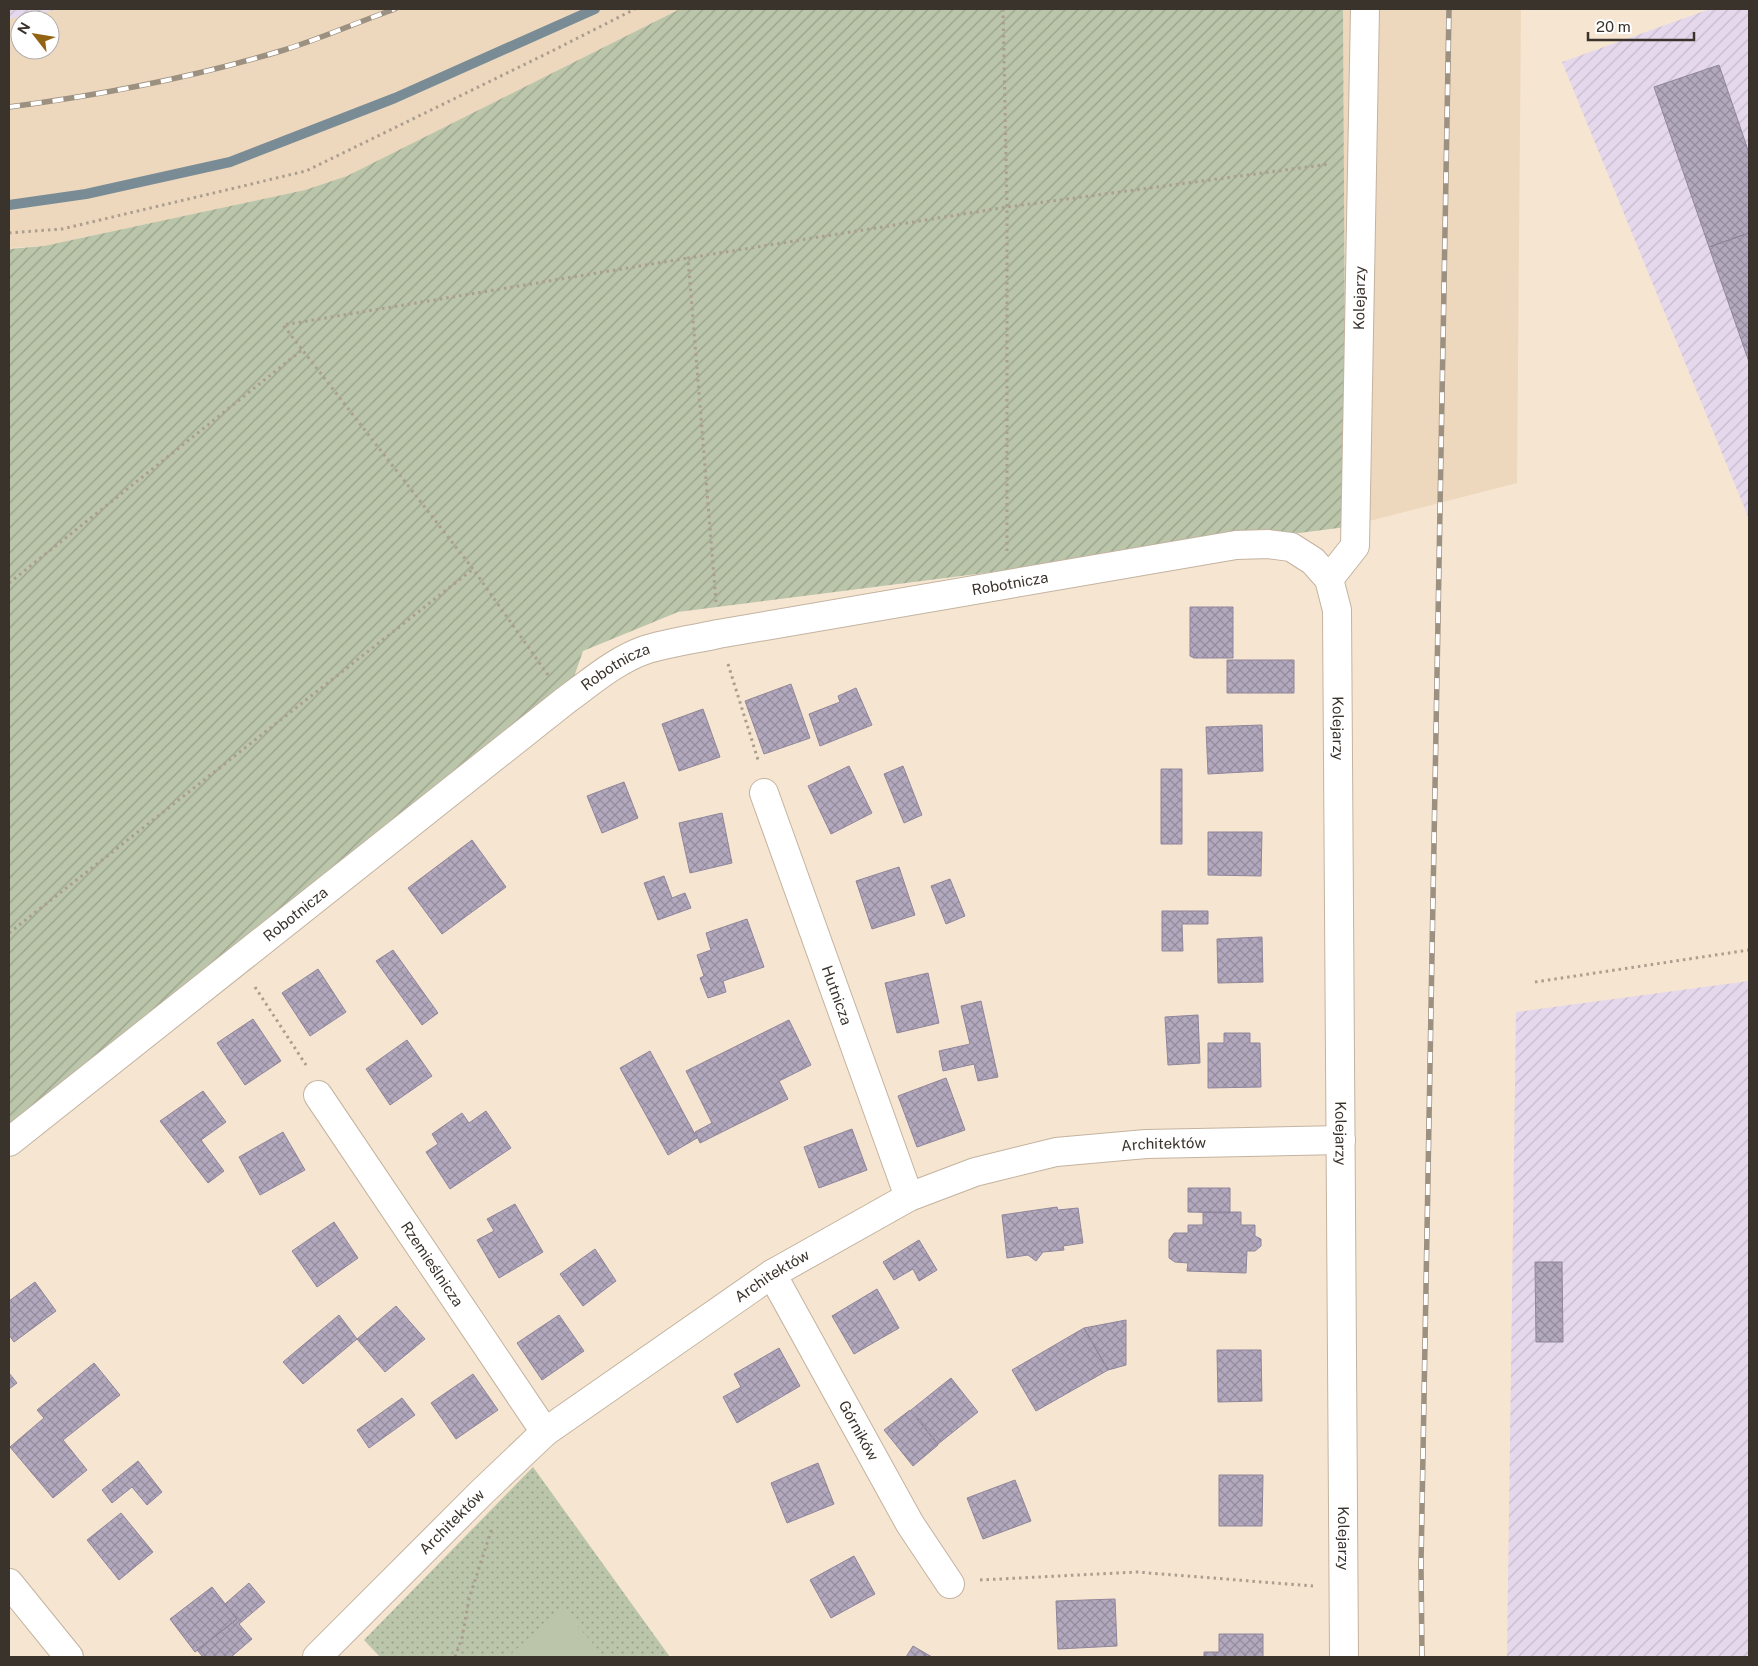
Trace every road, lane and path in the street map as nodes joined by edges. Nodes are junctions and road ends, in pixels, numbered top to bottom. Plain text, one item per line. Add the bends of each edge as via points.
1 (635, 9) edge
2 (1003, 9) edge
3 (1365, 9) edge
4 (1362, 159) junction
5 (1007, 207) junction
6 (9, 233) edge
7 (688, 258) junction
8 (302, 350) junction
9 (473, 569) junction
10 (1329, 579) junction
11 (9, 583) edge
12 (1007, 586) junction
13 (1336, 610) joint
14 (718, 634) junction
15 (566, 700) junction
16 (764, 793) joint
17 (9, 933) edge
18 (1749, 950) edge
19 (238, 961) junction
20 (1536, 982) dead end
21 (318, 1095) joint
22 (1341, 1140) junction
23 (9, 1142) edge
24 (909, 1197) junction
25 (772, 1274) junction
26 (545, 1432) junction
27 (493, 1523) dead end
28 (9, 1583) edge
29 (950, 1584) joint
30 (1343, 1588) junction
31 (69, 1657) edge
32 (317, 1657) edge
33 (455, 1657) edge
34 (1344, 1657) edge

1 - 6 path via 306,171 62,229
2 - 5 path
3 - 4 street, Kolejarzy
4 - 5 path
4 - 10 street, Kolejarzy via 1355,546
5 - 7 path
5 - 12 path
7 - 8 path via 283,325
7 - 14 path
8 - 9 path
8 - 11 path
9 - 15 path
9 - 17 path
10 - 12 street, Robotnicza via 1313,561 1291,547 1268,544 1236,545
10 - 13 street, Robotnicza
12 - 14 street, Robotnicza
13 - 22 street, Kolejarzy
14 - 15 street, Robotnicza via 646,650 598,676
14 - 16 path via 763,775
15 - 19 street, Robotnicza
16 - 24 street, Hutnicza
18 - 20 path
19 - 21 path via 316,1080
19 - 23 street, Robotnicza
21 - 26 street, Rzemieślnicza
22 - 24 street, Architektów via 1146,1144 1056,1152 975,1172
22 - 30 street, Kolejarzy
24 - 25 street, Architektów
25 - 26 street, Architektów
25 - 29 street, Górników via 910,1524
26 - 32 street, Architektów
27 - 33 path
28 - 31 street
29 - 30 path via 1137,1572
30 - 34 street, Kolejarzy

